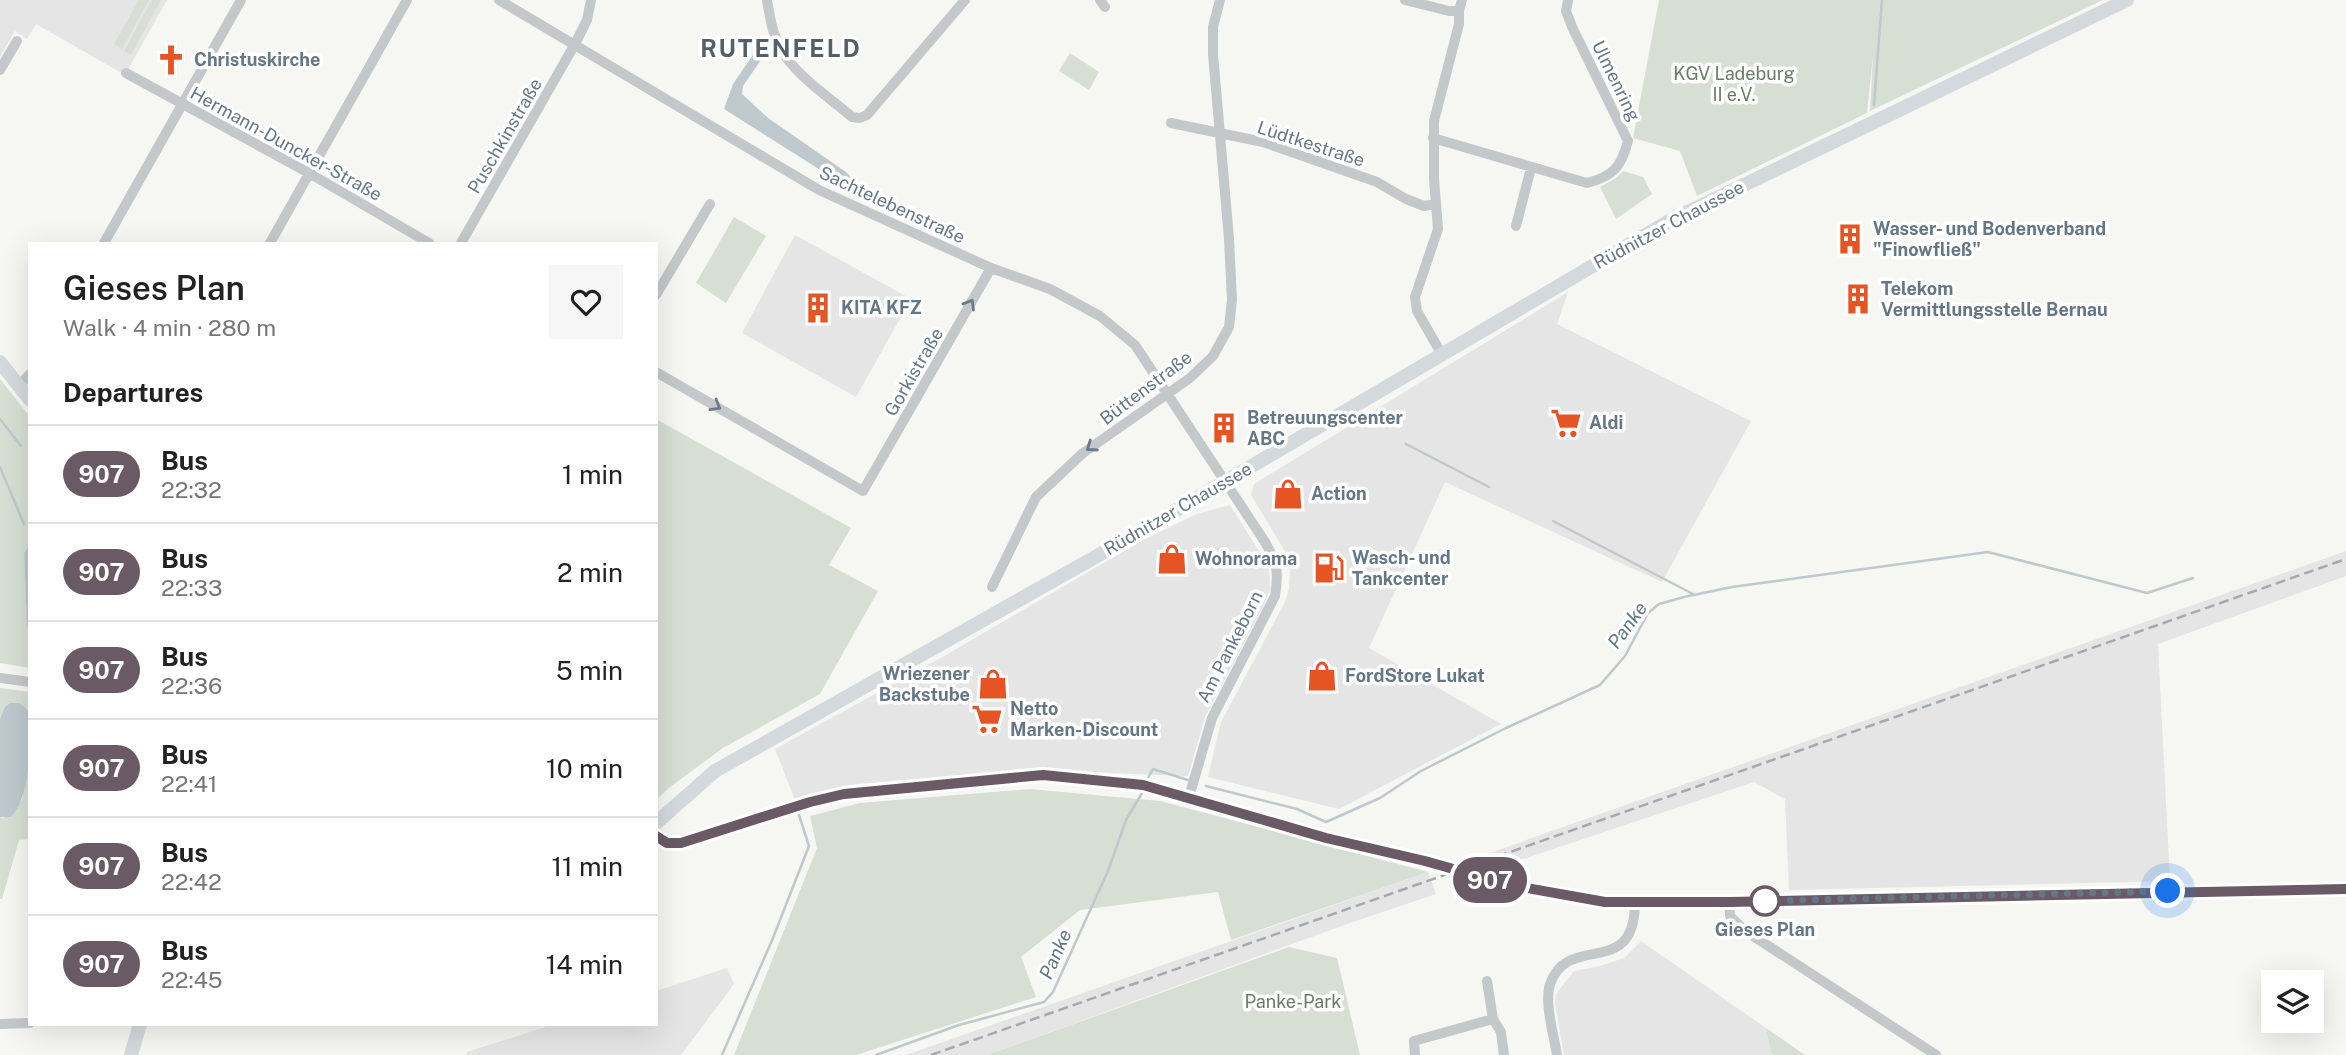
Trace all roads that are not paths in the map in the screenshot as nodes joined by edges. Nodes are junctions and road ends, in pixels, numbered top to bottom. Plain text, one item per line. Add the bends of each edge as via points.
1 (241, 0) edge
2 (407, 0) edge
3 (499, 0) edge
4 (591, 0) edge
5 (767, 0) edge
6 (964, 0) edge
7 (1220, 0) edge
8 (1405, 0) edge
9 (1568, 0) edge
10 (2127, 0) edge
11 (1461, 5) edge
12 (17, 41) dead end
13 (575, 44) junction
14 (0, 70) edge
15 (126, 73) dead end
16 (182, 104) junction
17 (1171, 124) dead end
18 (1222, 134) junction
19 (1433, 138) junction
20 (1531, 168) junction
21 (309, 173) junction
22 (710, 204) dead end
23 (1436, 204) junction
24 (1516, 226) dead end
25 (105, 242) edge
26 (271, 242) edge
27 (427, 242) edge
28 (462, 242) edge
29 (992, 268) junction
30 (658, 292) edge
31 (1441, 353) junction
32 (0, 362) edge
33 (658, 373) edge
34 (28, 376) edge
35 (19, 386) junction
36 (1168, 395) junction
37 (28, 397) edge
38 (1225, 482) junction
39 (992, 587) dead end
40 (0, 678) edge
41 (28, 681) edge
42 (1189, 797) junction
43 (658, 821) edge
44 (658, 837) edge
45 (2346, 889) edge
46 (1729, 902) junction
47 (1635, 903) junction
48 (1487, 981) dead end
49 (1493, 1019) junction
50 (28, 1023) edge
51 (0, 1025) edge
52 (139, 1026) edge
53 (131, 1055) edge
54 (1415, 1055) edge
55 (1504, 1055) edge
56 (1558, 1055) edge
57 (1936, 1055) edge

1 - 16 street
2 - 21 street
3 - 13 street, Sachtelebenstraße
4 - 13 street, Puschkinstraße
5 - 6 street via 774,33 792,65 852,117 860,118
7 - 18 street, Büttenstraße via 1213,54
8 - 11 street via 1449,11
9 - 20 street, Ulmenring via 1566,10 1573,29 1628,141 1620,165 1600,180 1587,183
10 - 31 main road, Rüdnitzer Chaussee via 1671,220
11 - 19 street
12 - 14 street
13 - 28 street, Puschkinstraße
13 - 29 street, Sachtelebenstraße via 819,190
15 - 16 street, Hermann-Duncker-Straße
16 - 21 street, Hermann-Duncker-Straße
16 - 25 street
17 - 18 street, Lüdtkestraße
18 - 23 street, Lüdtkestraße via 1305,156 1377,182 1424,206
18 - 36 street, Büttenstraße via 1232,300 1229,327 1213,356
19 - 20 street, Ulmenring
19 - 23 street
20 - 24 street
21 - 26 street
21 - 27 street, Hermann-Duncker-Straße
22 - 30 street
23 - 31 street via 1438,229 1415,304
33 -> 29 street, Gorkistraße via 863,491
29 - 36 street, Sachtelebenstraße via 1051,289 1100,316 1135,345
31 - 38 main road, Rüdnitzer Chaussee
32 - 35 main road
34 - 35 street
35 - 37 main road
36 - 38 street, Sachtelebenstraße
36 -> 39 street, Büttenstraße via 1083,453 1036,497
38 - 42 street, Am Pankeborn via 1274,557 1278,575 1275,596 1212,718
38 - 43 main road, Rüdnitzer Chaussee via 715,771
40 - 41 street
42 - 44 main road via 1143,785 1043,775 1014,777 844,794 681,843
42 - 47 main road via 1466,874 1580,898
45 - 46 main road
46 - 47 main road
46 - 57 street via 1730,916 1744,930
47 - 56 street via 1630,935 1622,944 1571,959 1550,985 1548,999
48 - 49 street
49 - 54 street via 1414,1041
49 - 55 street via 1501,1032
50 - 51 street
52 - 53 main road

